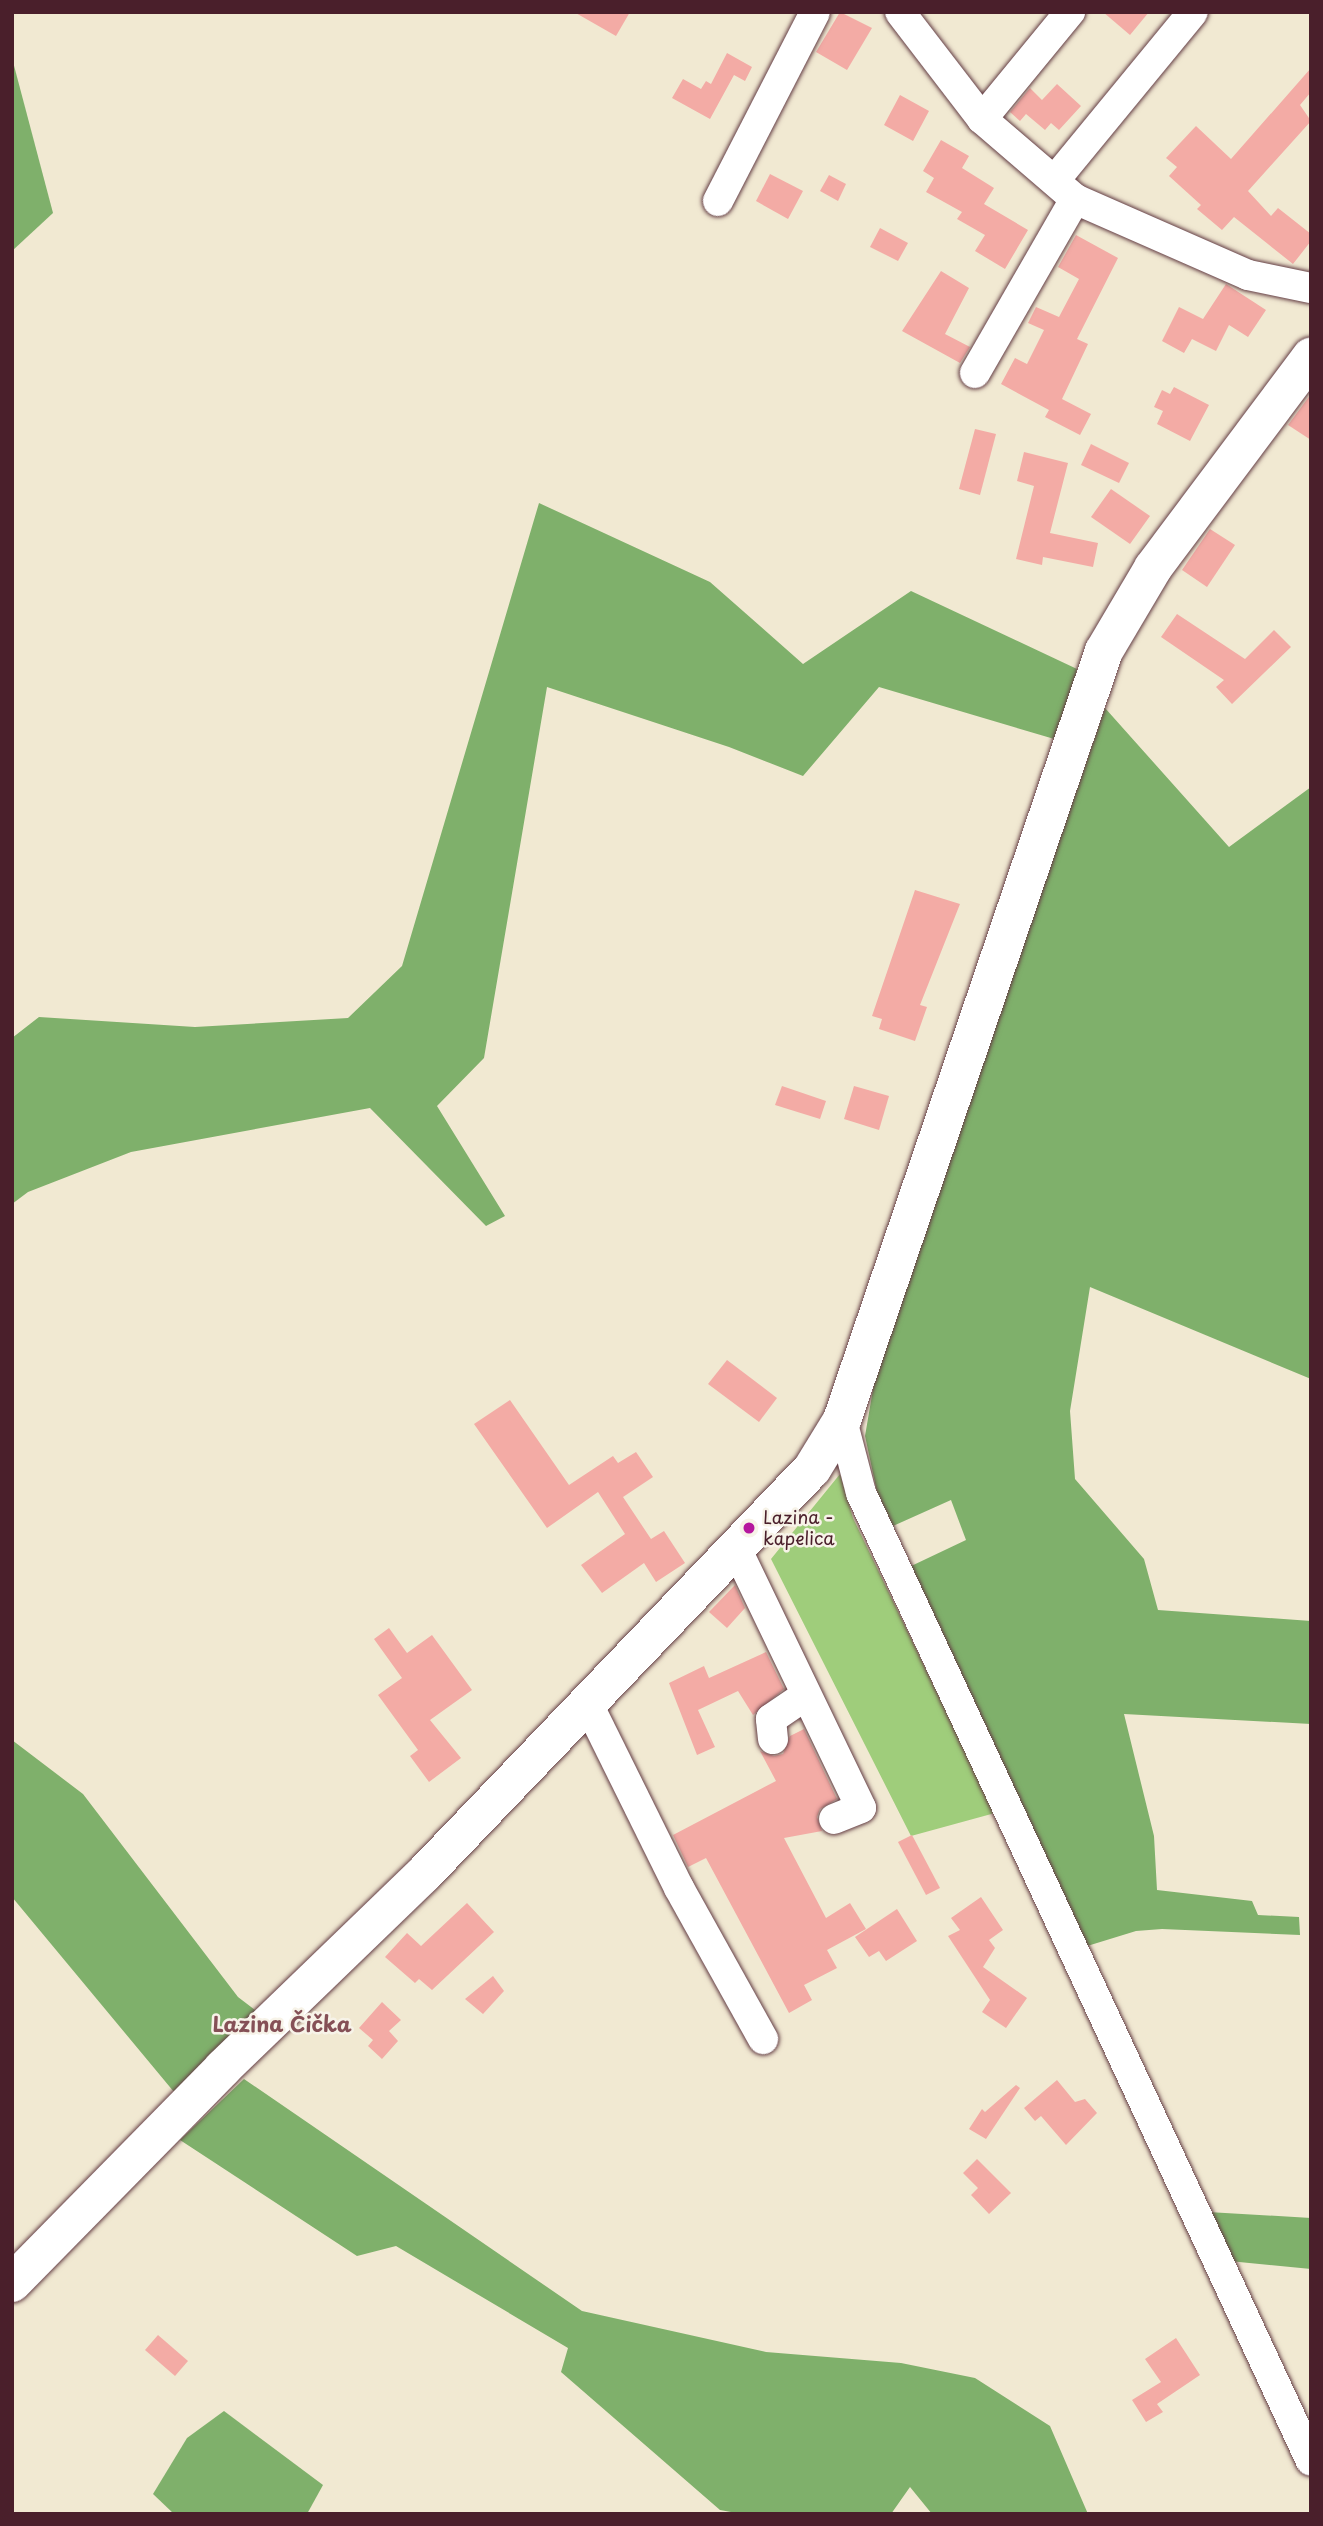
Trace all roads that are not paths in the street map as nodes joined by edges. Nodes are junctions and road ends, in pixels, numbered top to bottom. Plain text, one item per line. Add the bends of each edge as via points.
1 (815, 12) edge
2 (900, 12) edge
3 (1070, 12) edge
4 (1193, 12) edge
5 (982, 119) junction
6 (1065, 190) junction
7 (718, 201) dead end
8 (1311, 288) edge
9 (1311, 357) edge
10 (975, 373) dead end
11 (842, 1420) junction
12 (737, 1550) junction
13 (806, 1695) junction
14 (588, 1704) junction
15 (772, 1739) dead end
16 (834, 1819) dead end
17 (764, 2039) dead end
18 (12, 2283) edge
19 (1311, 2461) edge

1 - 7 street
2 - 5 street
3 - 5 street
4 - 6 street
5 - 6 street
6 - 8 street via 1248,275
6 - 10 street
9 - 11 main road via 1153,568 1104,651
11 - 12 main road via 812,1469
11 - 19 street via 861,1493
12 - 13 street
12 - 14 main road
13 - 15 street via 772,1719
13 - 16 street via 861,1808
14 - 17 street via 679,1888
14 - 18 main road

